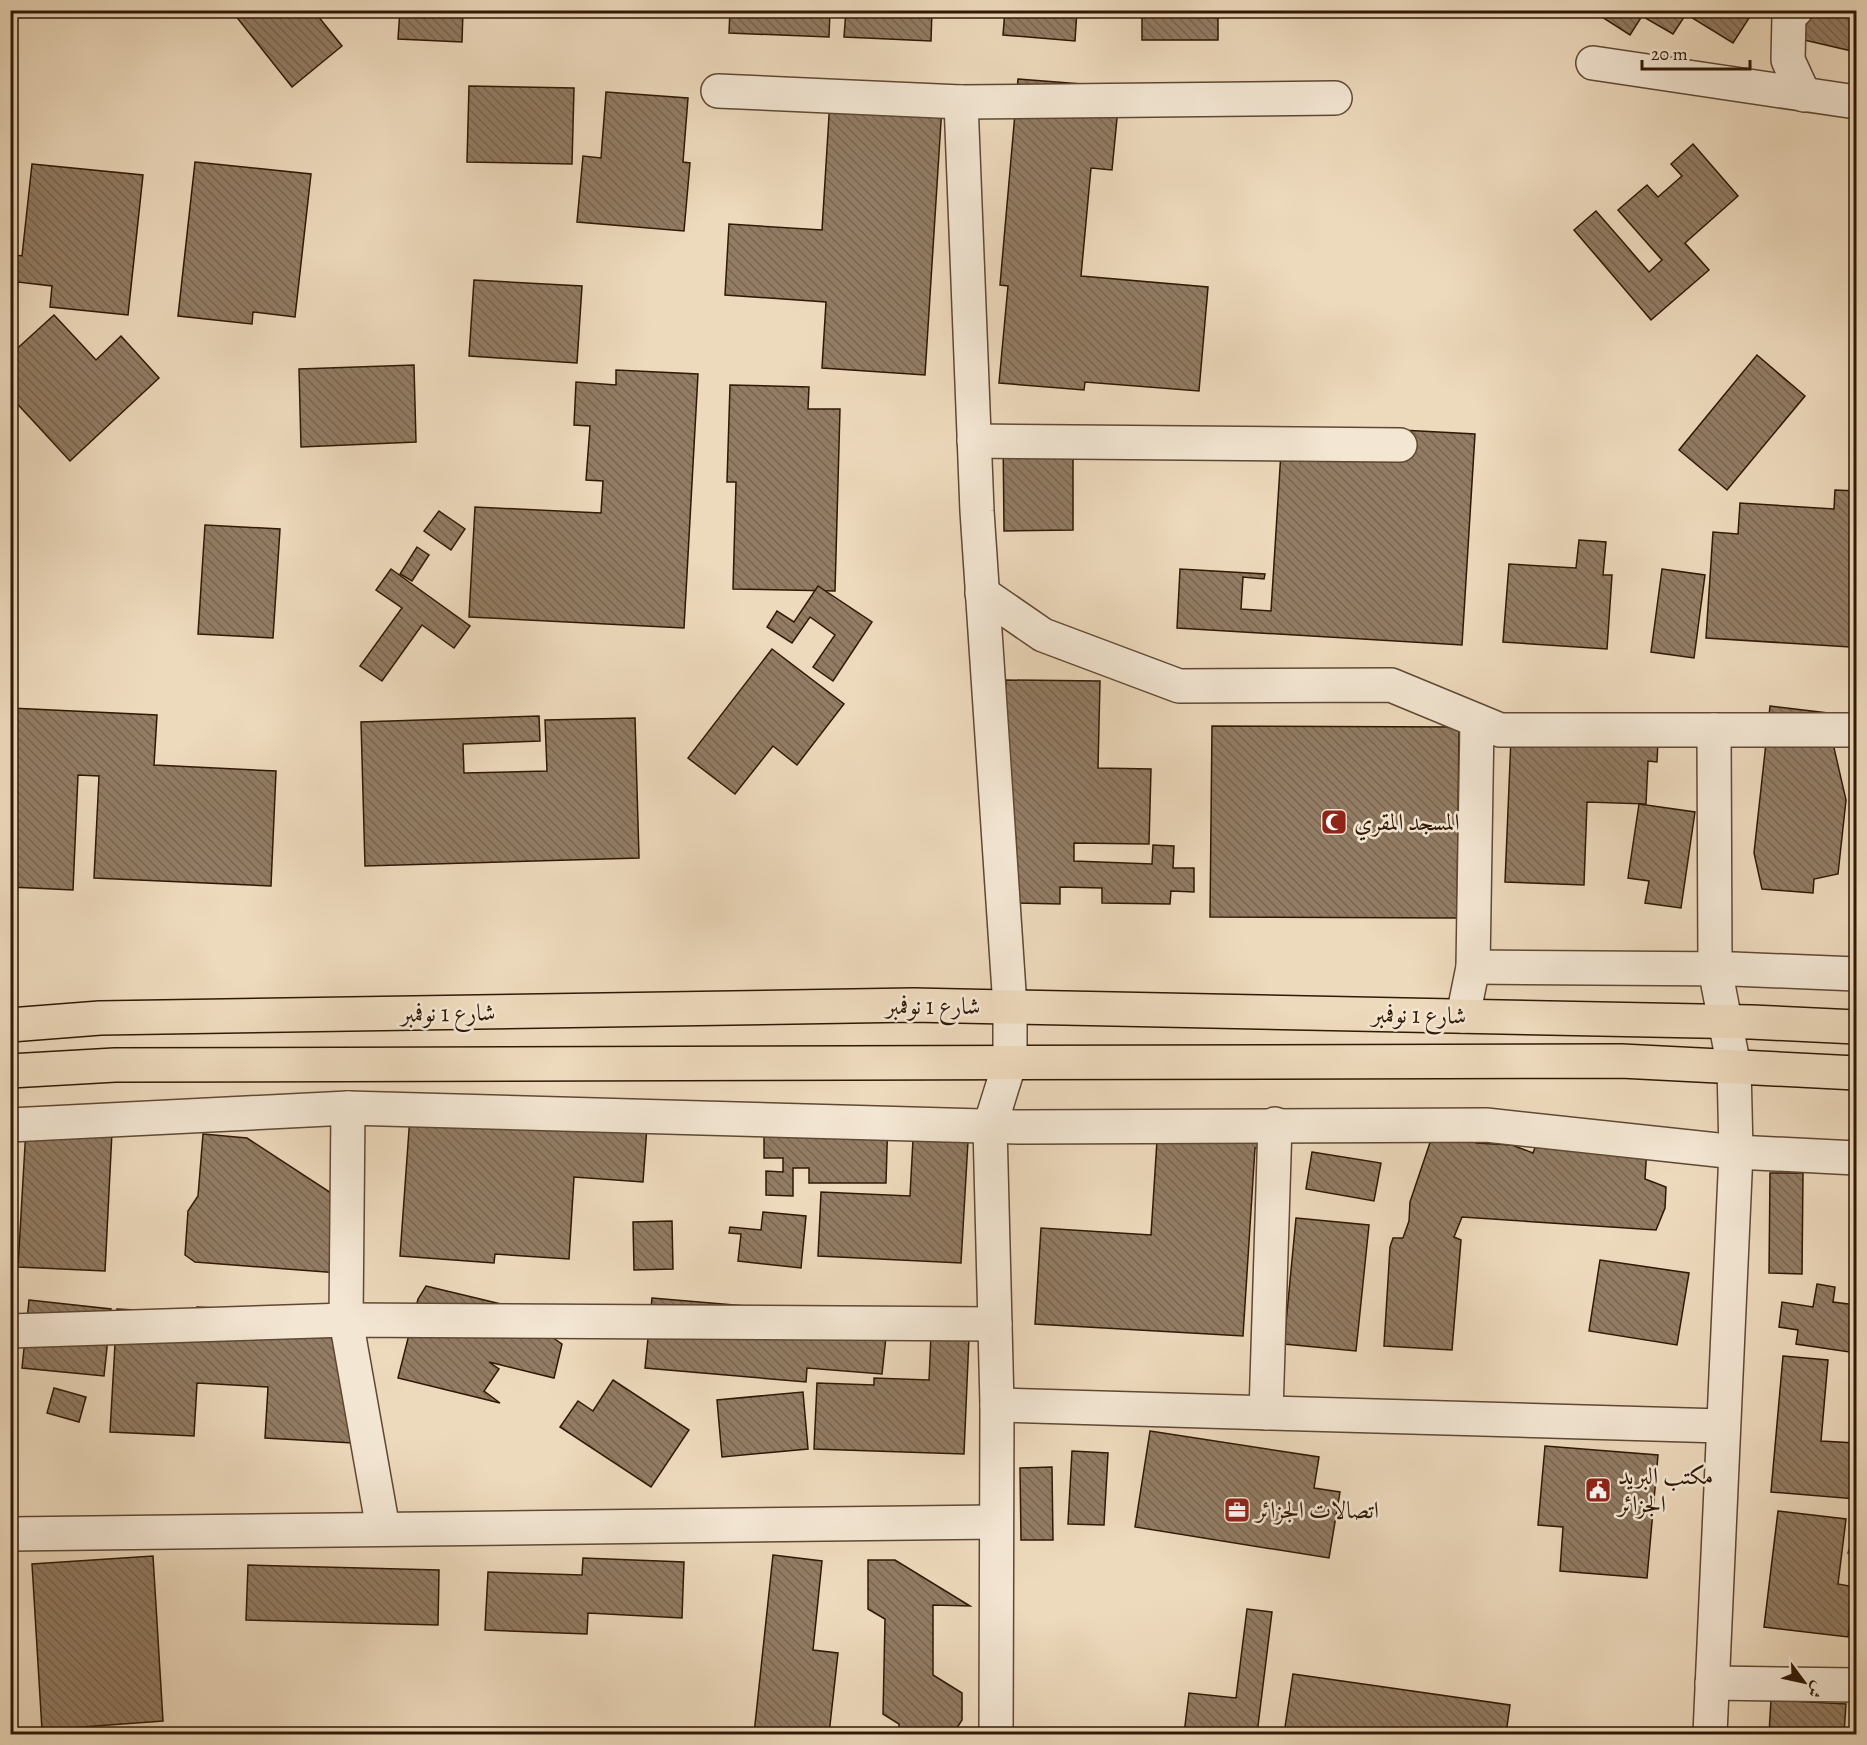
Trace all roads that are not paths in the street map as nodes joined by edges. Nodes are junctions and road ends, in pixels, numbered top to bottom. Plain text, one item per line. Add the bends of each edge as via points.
1 (1796, 10) edge
2 (1593, 63) dead end
3 (718, 91) dead end
4 (1804, 95) junction
5 (1335, 98) dead end
6 (961, 102) junction
7 (1857, 102) edge
8 (974, 441) junction
9 (1400, 446) dead end
10 (982, 593) junction
11 (1477, 721) junction
12 (1714, 730) junction
13 (1857, 730) edge
14 (1473, 967) junction
15 (1715, 969) junction
16 (1857, 974) edge
17 (1010, 1007) junction
18 (1463, 1016) junction
19 (1726, 1021) junction
20 (10, 1025) edge
21 (1857, 1027) edge
22 (1010, 1062) junction
23 (1734, 1066) junction
24 (10, 1071) edge
25 (1857, 1073) edge
26 (348, 1108) junction
27 (1275, 1124) junction
28 (10, 1125) edge
29 (990, 1126) junction
30 (1736, 1152) junction
31 (1857, 1158) edge
32 (346, 1320) junction
33 (995, 1324) junction
34 (10, 1331) edge
35 (997, 1406) junction
36 (1266, 1413) junction
37 (1722, 1426) junction
38 (996, 1522) junction
39 (383, 1529) junction
40 (10, 1534) edge
41 (1712, 1683) junction
42 (1857, 1685) edge
43 (996, 1734) edge
44 (1710, 1734) edge

1 - 4 street via 1789,16 1788,60
2 - 4 street
3 - 6 street
4 - 7 street
5 - 6 street
6 - 8 street
8 - 9 street
8 - 10 street
10 - 11 street via 1042,635 1179,686 1391,685
10 - 17 street
11 - 12 street via 1500,730
11 - 14 street
12 - 13 street
12 - 15 street
14 - 15 street
14 - 18 street
15 - 16 street
15 - 19 street
17 - 18 main road, شارع 1 نوفمبر
17 - 20 main road, شارع 1 نوفمبر via 889,1005 100,1018
17 - 22 street
18 - 19 main road, شارع 1 نوفمبر
19 - 21 main road, شارع 1 نوفمبر
19 - 23 street
22 - 23 main road, شارع 1 نوفمبر via 1621,1061
22 - 24 main road, شارع 1 نوفمبر via 116,1065
22 - 29 street
23 - 25 main road, شارع 1 نوفمبر
23 - 30 street
26 - 28 street
26 - 29 street
26 - 32 street
27 - 29 street
27 - 30 street via 1486,1125
27 - 36 street
29 - 33 street
30 - 31 street
30 - 37 street
32 - 33 street
32 - 34 street
32 - 39 street
33 - 35 street
35 - 36 street
35 - 38 street
36 - 37 street
37 - 41 street
38 - 39 street
38 - 43 street
39 - 40 street
41 - 42 street
41 - 44 street

